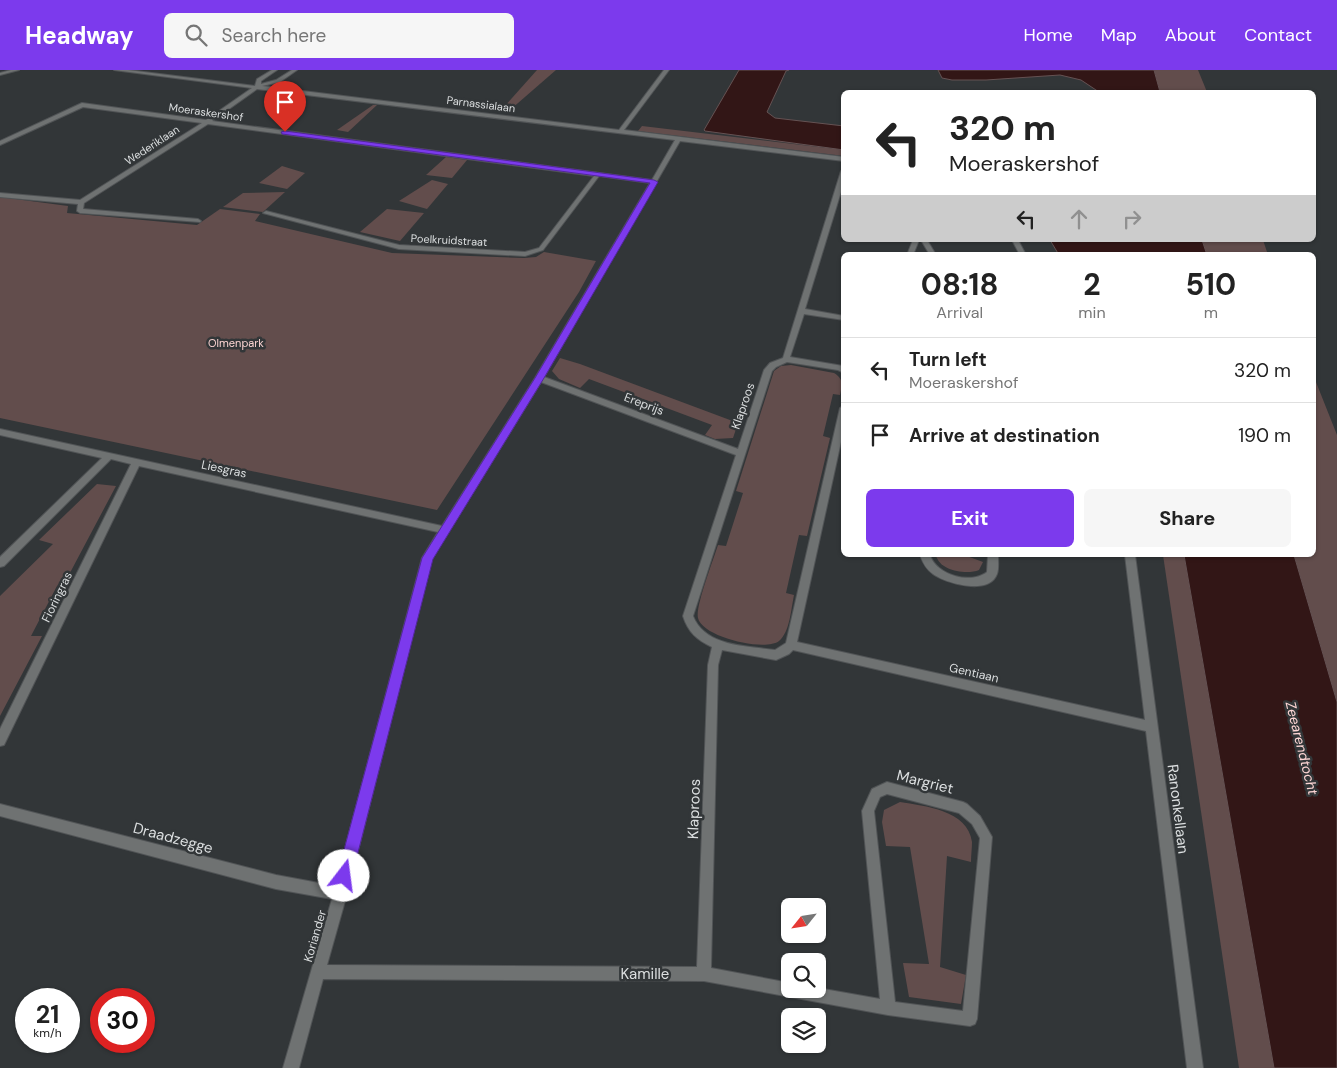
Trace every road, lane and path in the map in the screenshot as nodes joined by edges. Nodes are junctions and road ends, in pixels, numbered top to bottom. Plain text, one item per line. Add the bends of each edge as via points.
1 (17, 70) edge
2 (116, 70) edge
3 (275, 70) edge
4 (295, 70) edge
5 (666, 70) edge
6 (0, 74) edge
7 (258, 86) junction
8 (207, 122) junction
9 (621, 131) junction
10 (678, 139) junction
11 (0, 143) edge
12 (841, 159) edge
13 (598, 174) junction
14 (841, 181) edge
15 (654, 182) junction
16 (0, 195) edge
17 (81, 202) junction
18 (266, 213) dead end
19 (198, 221) dead end
20 (801, 311) junction
21 (841, 318) edge
22 (786, 359) junction
23 (841, 369) edge
24 (539, 378) junction
25 (841, 421) edge
26 (0, 432) edge
27 (740, 454) junction
28 (108, 457) junction
29 (136, 463) junction
30 (444, 530) junction
31 (926, 557) edge
32 (992, 557) edge
33 (1130, 557) edge
34 (0, 563) edge
35 (791, 644) junction
36 (718, 645) junction
37 (1152, 727) junction
38 (0, 741) edge
39 (0, 810) edge
40 (340, 894) junction
41 (317, 972) junction
42 (704, 974) junction
43 (888, 1008) junction
44 (970, 1019) joint
45 (291, 1068) edge
46 (1195, 1068) edge

1 - 6 street
2 - 7 street, Parnassialaan
3 - 7 street, Wederiklaan via 259,80
4 - 7 street, Wederiklaan via 278,81
5 - 9 street
7 - 8 street, Wederiklaan
7 - 9 street, Parnassialaan
8 - 11 street, Moeraskershof via 82,105
8 - 13 street, Moeraskershof
8 - 17 street, Wederiklaan
9 - 10 street, Parnassialaan
10 - 12 street, Parnassialaan
10 - 15 street, Koriander
13 - 15 street, Moeraskershof
13 - 18 street, Poelkruidstraat via 541,249 525,254 399,246
14 - 20 street
15 - 24 street, Koriander
16 - 17 street
17 - 19 street via 80,211
20 - 21 street
20 - 22 street
22 - 23 street
22 - 27 street, Klaproos via 768,370
24 - 27 street, Ereprijs
24 - 30 street, Koriander
25 - 35 street
26 - 28 street, Liesgras
27 - 36 street, Klaproos via 688,616 691,627 700,636
28 - 29 street, Liesgras
28 - 34 street
29 - 30 street, Liesgras
29 - 38 street, Fioringras
30 - 40 street, Koriander via 428,558
31 - 32 street via 931,568 941,575 974,582 986,580 992,574
33 - 37 street, Ranonkellaan
35 - 36 street, Klaproos via 776,655
35 - 37 street, Gentiaan
36 - 42 street, Klaproos via 712,665
37 - 46 street, Ranonkellaan
39 - 40 street, Draadzegge via 276,882
40 - 41 street, Koriander
41 - 42 street, Kamille
41 - 45 street, Koriander
42 - 43 street, Kamille
43 - 44 street, Kamille
43 - 44 street, Margriet via 868,811 876,793 887,788 963,808 976,820 986,838

